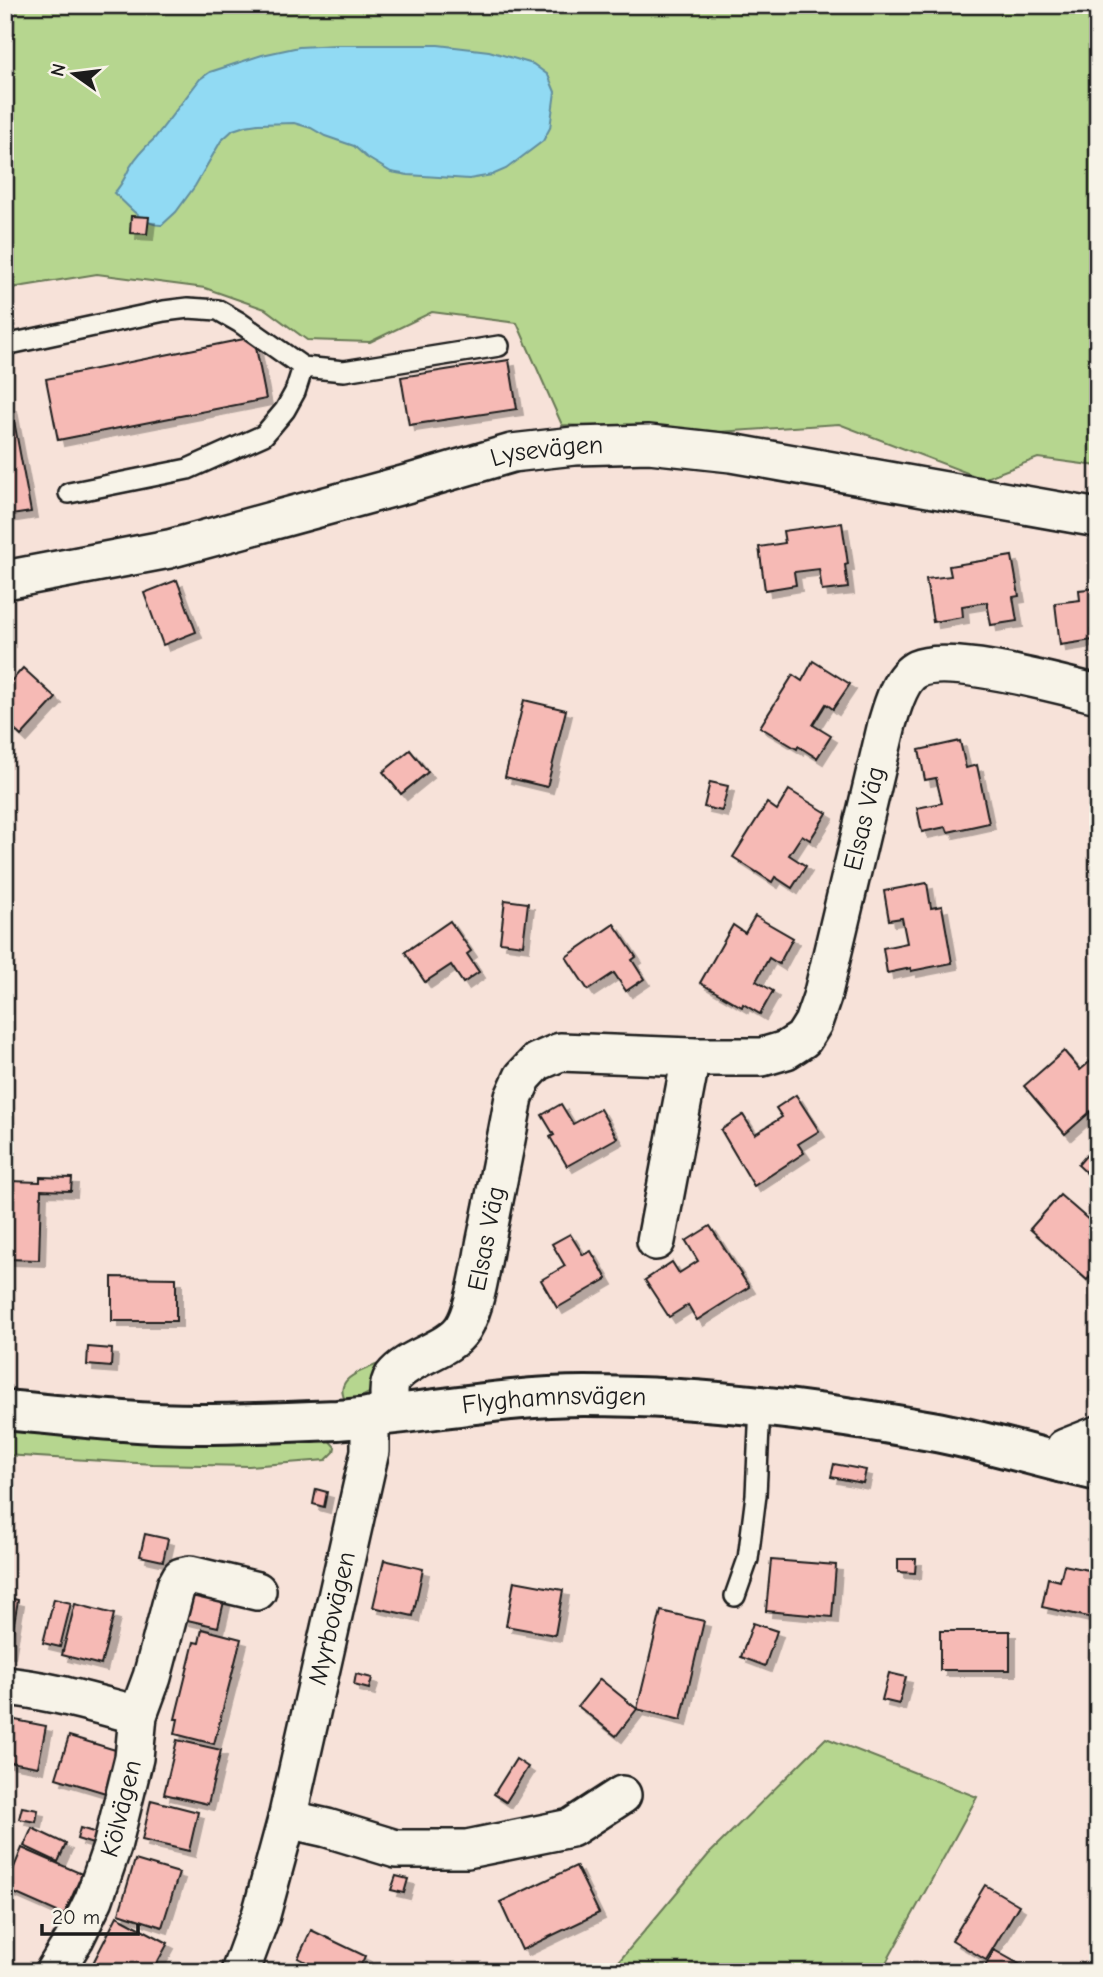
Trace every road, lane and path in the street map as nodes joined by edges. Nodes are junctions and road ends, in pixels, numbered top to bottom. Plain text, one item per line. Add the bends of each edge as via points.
1 (5, 345) edge
2 (499, 346) dead end
3 (303, 367) junction
4 (69, 493) dead end
5 (1098, 519) edge
6 (5, 580) edge
7 (1098, 694) edge
8 (691, 1057) junction
9 (656, 1241) dead end
10 (760, 1405) junction
11 (5, 1410) edge
12 (381, 1415) junction
13 (1098, 1435) edge
14 (1061, 1463) junction
15 (1098, 1471) edge
16 (257, 1591) dead end
17 (735, 1596) dead end
18 (5, 1686) edge
19 (138, 1716) junction
20 (622, 1795) dead end
21 (287, 1819) junction
22 (54, 1972) edge
23 (240, 1972) edge

1 - 3 lane via 163,310 218,310
2 - 3 lane via 344,372
3 - 4 lane via 285,410 264,435 188,469
5 - 6 street, Lysevägen via 731,453 649,444 574,446 512,453 169,549
7 - 8 street, Elsas Väg via 989,670 939,665 916,669 898,689 887,724 813,1023 803,1039 762,1057
8 - 9 street
8 - 12 street, Elsas Väg via 560,1052 537,1062 523,1077 514,1097 477,1284 463,1328 444,1346 392,1378
10 - 12 street, Flyghamnsvägen via 581,1396
10 - 14 street, Flyghamnsvägen via 934,1431
10 - 17 lane via 748,1559
11 - 12 street, Flyghamnsvägen via 197,1424
12 - 21 street, Myrbovägen
13 - 14 street via 1065,1448
14 - 15 street, Flyghamnsvägen
16 - 19 street, Kölvägen via 190,1575 181,1577
18 - 19 street
19 - 22 street, Kölvägen via 134,1758 113,1847 94,1899
20 - 21 street via 571,1828 467,1849 396,1849
21 - 23 street, Myrbovägen

